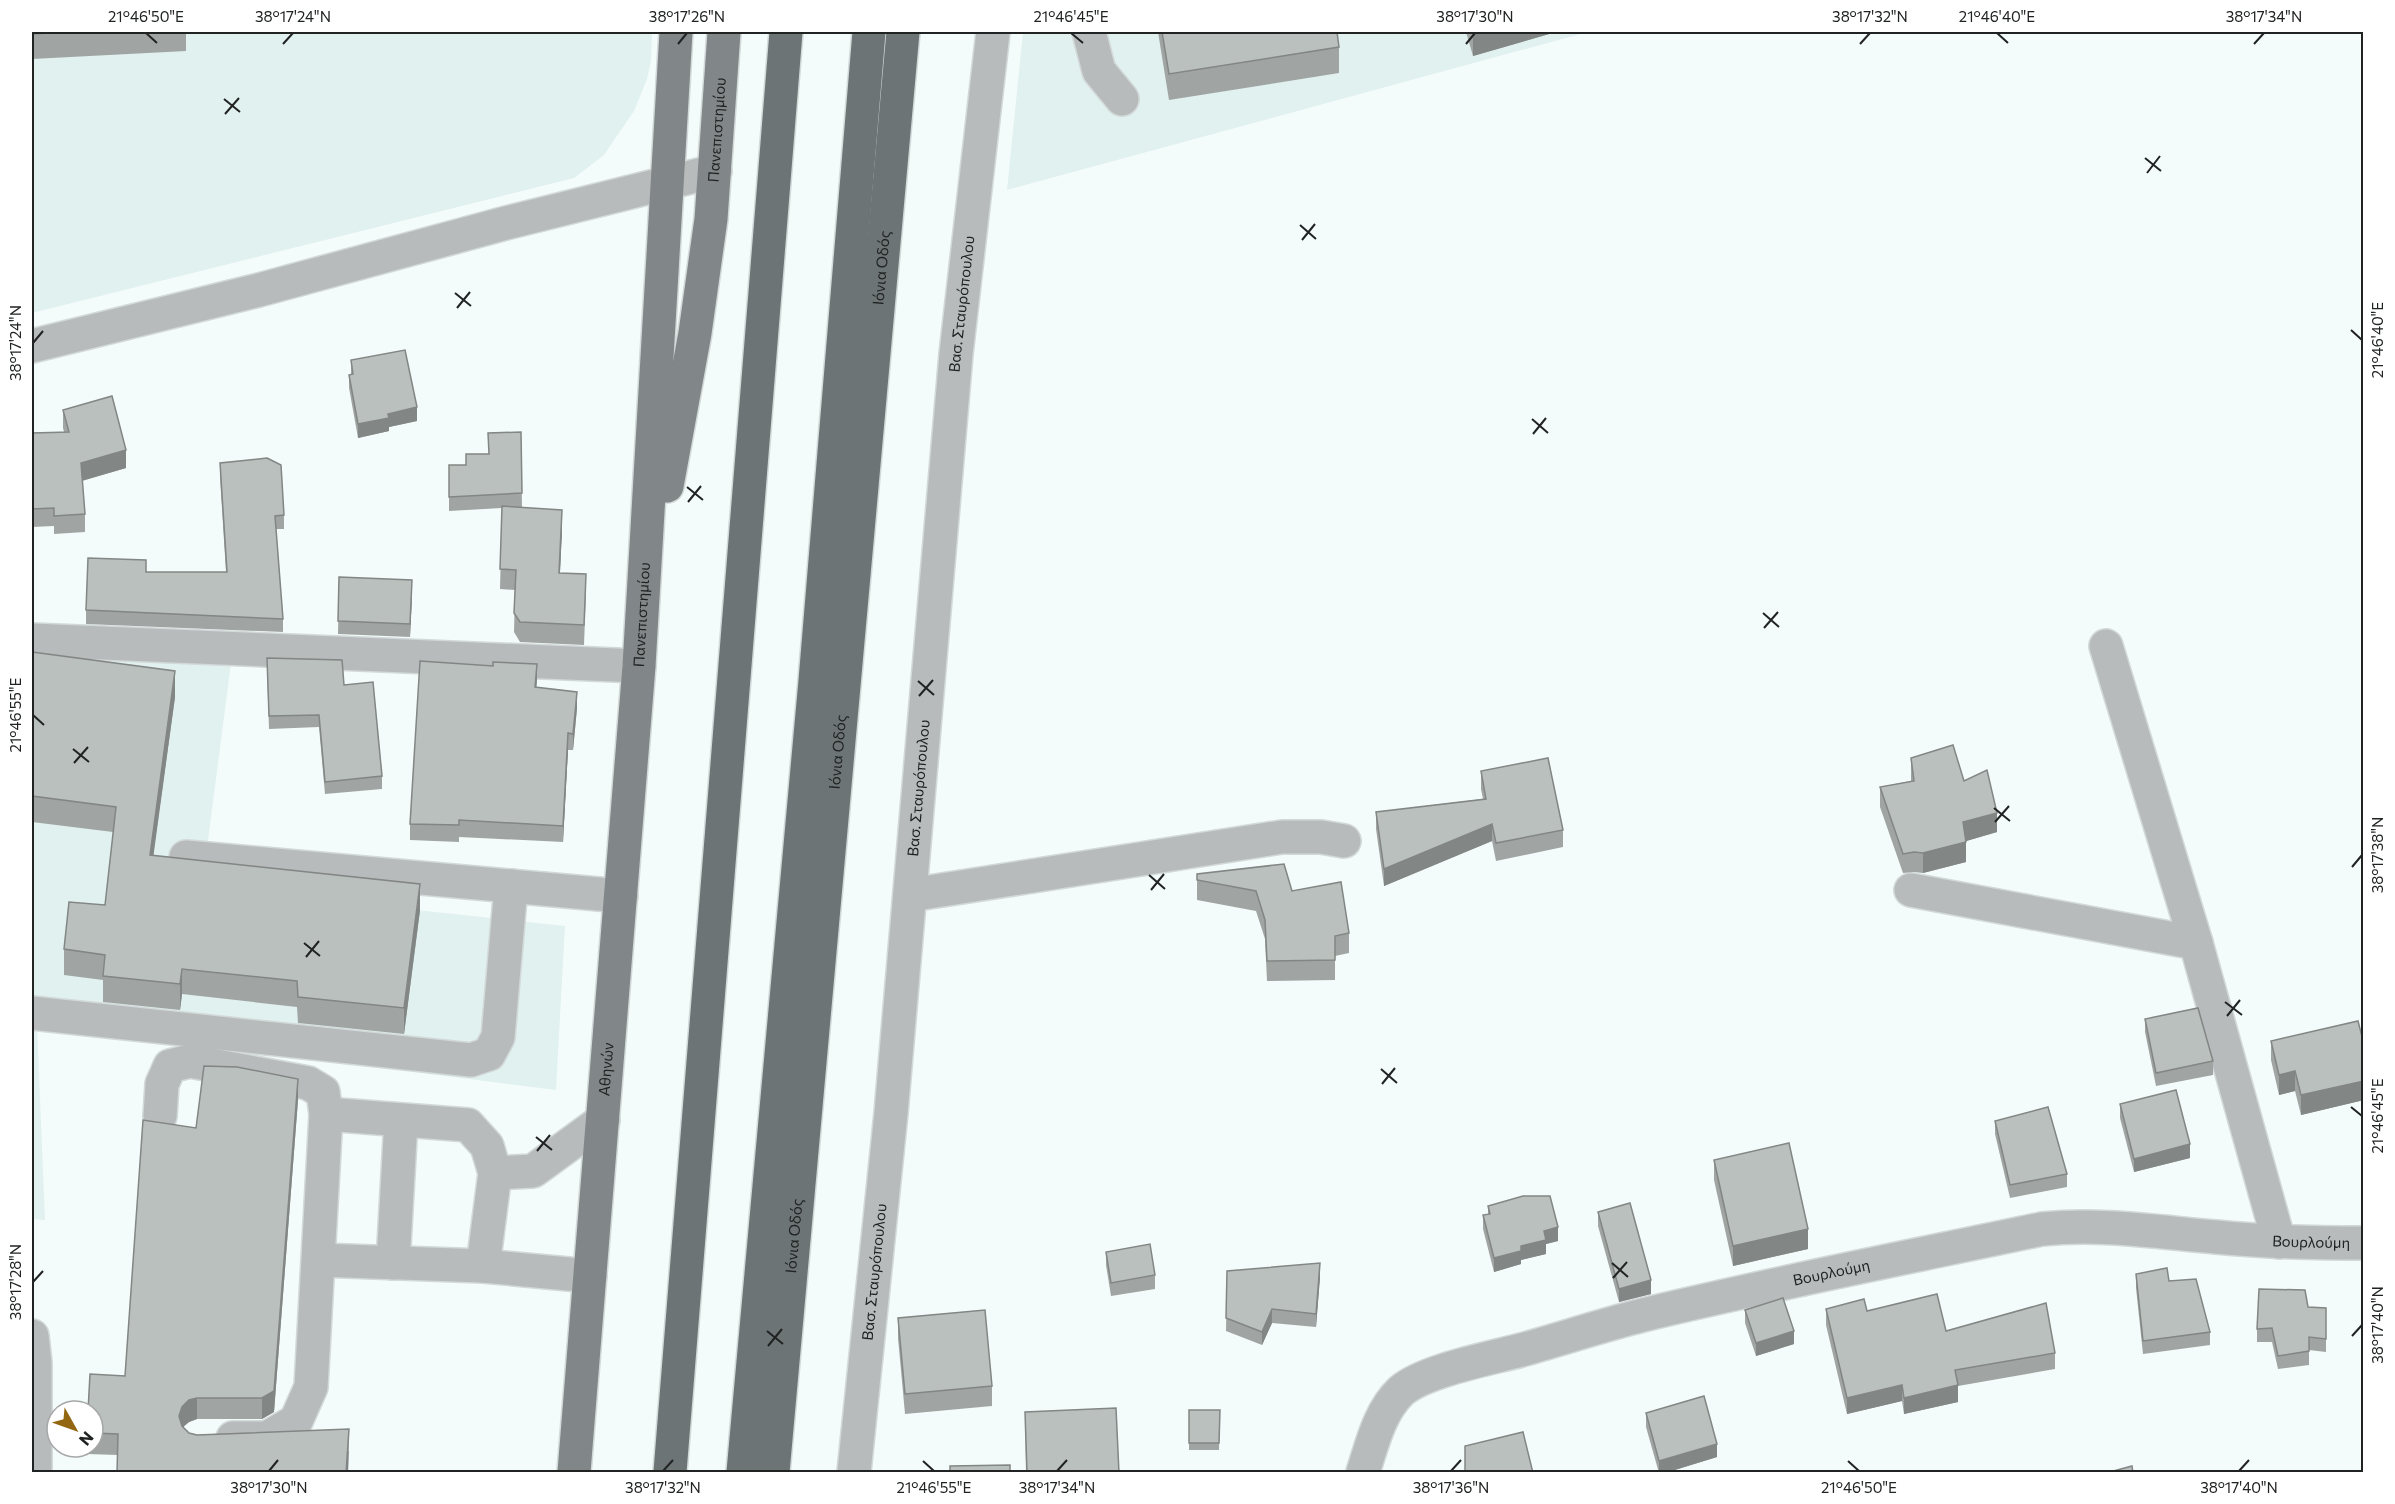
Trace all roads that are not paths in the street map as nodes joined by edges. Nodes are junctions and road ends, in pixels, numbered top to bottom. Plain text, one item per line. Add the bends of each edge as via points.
1 (676, 32) edge
2 (724, 32) edge
3 (786, 32) edge
4 (869, 32) edge
5 (903, 32) edge
6 (993, 32) edge
7 (1089, 32) edge
8 (1122, 99) dead end
9 (715, 171) junction
10 (667, 183) junction
11 (33, 345) edge
12 (32, 640) edge
13 (2106, 646) dead end
14 (639, 666) junction
15 (1344, 841) dead end
16 (186, 857) edge
17 (511, 886) junction
18 (1911, 890) dead end
19 (910, 895) junction
20 (621, 896) junction
21 (2196, 943) junction
22 (32, 1013) edge
23 (326, 1114) junction
24 (160, 1116) dead end
25 (401, 1119) junction
26 (603, 1120) junction
27 (495, 1173) junction
28 (2279, 1242) junction
29 (2364, 1243) edge
30 (319, 1260) junction
31 (393, 1263) junction
32 (483, 1266) junction
33 (591, 1276) junction
34 (32, 1336) edge
35 (198, 1438) edge
36 (35, 1473) edge
37 (574, 1473) edge
38 (670, 1473) edge
39 (743, 1473) edge
40 (773, 1473) edge
41 (854, 1473) edge
42 (1363, 1473) edge

1 - 10 main road, Πανεπιστημίου
2 - 9 main road, Πανεπιστημίου
3 - 38 highway
4 - 39 highway, Ιόνια Οδός
5 - 40 highway, Ιόνια Οδός
6 - 19 street, Βασ. Σταυρόπουλου via 943,497
7 - 8 street via 1099,71
9 - 10 street
9 - 14 main road, Πανεπιστημίου via 695,333 656,543
10 - 11 street
10 - 14 main road, Πανεπιστημίου
12 - 14 street
13 - 21 street
14 - 20 main road, Αθηνών
15 - 19 street via 1282,837
16 - 17 street
17 - 20 street
17 - 22 street via 498,1037 489,1054 471,1060
18 - 21 street
19 - 41 street, Βασ. Σταυρόπουλου
20 - 26 main road, Αθηνών
21 - 28 street
23 - 24 street via 322,1092 308,1083 190,1061 170,1066 162,1084
23 - 25 street
23 - 30 street
25 - 27 street via 468,1125 487,1146
25 - 31 street
26 - 27 street via 533,1171
26 - 33 main road, Αθηνών
27 - 32 street
28 - 29 street, Βουρλούμη
28 - 42 street, Βουρλούμη via 2118,1226 2042,1229 1640,1315 1413,1383 1383,1416
30 - 31 street
30 - 35 street via 311,1387 296,1421 267,1438
31 - 32 street
32 - 33 street
33 - 37 main road, Αθηνών
34 - 36 street

